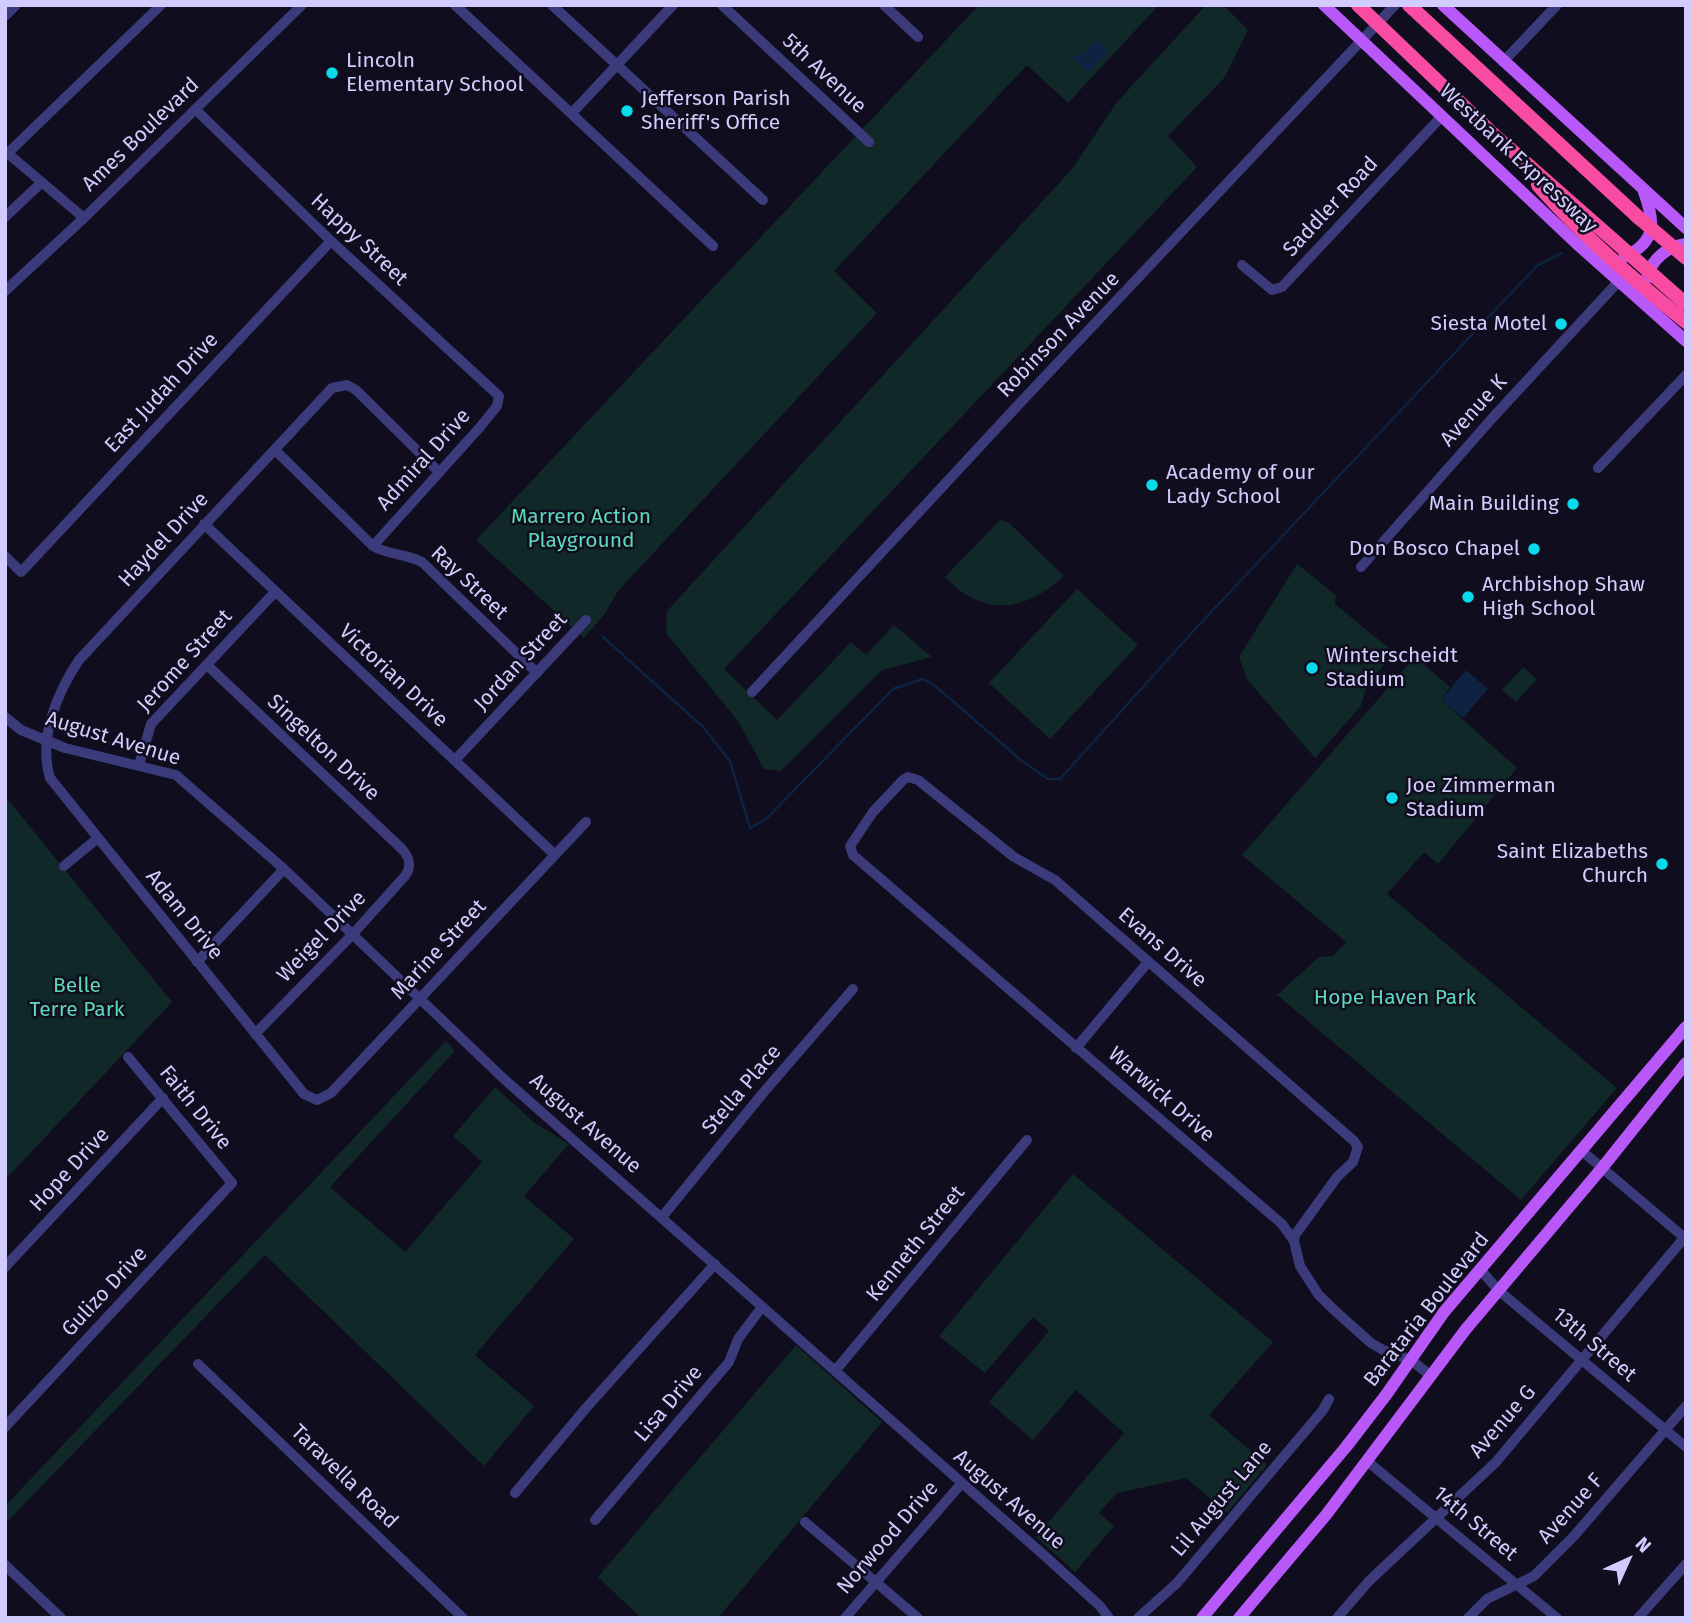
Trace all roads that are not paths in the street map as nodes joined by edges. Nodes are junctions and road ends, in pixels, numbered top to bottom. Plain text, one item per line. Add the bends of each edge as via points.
1 (16, 5) edge
2 (161, 5) edge
3 (302, 5) edge
4 (455, 5) edge
5 (552, 5) edge
6 (673, 5) edge
7 (722, 5) edge
8 (884, 5) edge
9 (1324, 5) edge
10 (1358, 5) edge
11 (1395, 5) edge
12 (1409, 5) edge
13 (1443, 5) edge
14 (1557, 5) edge
15 (5, 16) edge
16 (918, 37) dead end
17 (1363, 41) junction
18 (1503, 62) junction
19 (616, 66) junction
20 (195, 109) junction
21 (572, 113) junction
22 (1442, 116) junction
23 (1493, 134) junction
24 (869, 142) dead end
25 (7, 152) edge
26 (41, 183) junction
27 (1643, 190) junction
28 (763, 200) dead end
29 (5, 217) edge
30 (84, 218) junction
31 (1683, 221) edge
32 (1664, 240) junction
33 (331, 241) junction
34 (1686, 244) edge
35 (713, 246) dead end
36 (1686, 251) edge
37 (1686, 258) edge
38 (1596, 261) junction
39 (1242, 265) dead end
40 (1618, 282) junction
41 (5, 291) edge
42 (1686, 304) edge
43 (1660, 318) junction
44 (1686, 322) edge
45 (1686, 341) edge
46 (1686, 375) edge
47 (499, 396) joint
48 (275, 450) junction
49 (1598, 468) dead end
50 (438, 471) junction
51 (204, 524) junction
52 (373, 546) junction
53 (5, 556) edge
54 (1361, 568) dead end
55 (275, 592) junction
56 (586, 620) dead end
57 (207, 665) junction
58 (537, 673) junction
59 (752, 692) dead end
60 (5, 718) edge
61 (47, 741) junction
62 (455, 760) junction
63 (139, 765) junction
64 (586, 822) dead end
65 (98, 838) junction
66 (850, 850) joint
67 (555, 855) junction
68 (410, 862) joint
69 (64, 866) dead end
70 (284, 869) junction
71 (352, 935) junction
72 (197, 962) junction
73 (1148, 962) junction
74 (853, 989) dead end
75 (420, 998) junction
76 (1686, 1027) edge
77 (255, 1034) junction
78 (1076, 1048) junction
79 (128, 1056) dead end
80 (1686, 1063) edge
81 (163, 1098) junction
82 (317, 1100) joint
83 (1027, 1140) dead end
84 (1582, 1151) junction
85 (1602, 1168) junction
86 (232, 1183) joint
87 (662, 1217) junction
88 (1685, 1239) edge
89 (1294, 1241) junction
90 (715, 1264) junction
91 (5, 1267) edge
92 (1480, 1269) junction
93 (1498, 1290) junction
94 (762, 1307) junction
95 (1411, 1360) junction
96 (1580, 1360) junction
97 (198, 1364) dead end
98 (835, 1371) junction
99 (1431, 1376) junction
100 (1329, 1399) dead end
101 (1686, 1406) edge
102 (5, 1427) edge
103 (1665, 1430) junction
104 (1686, 1447) edge
105 (1367, 1461) junction
106 (961, 1484) junction
107 (516, 1493) dead end
108 (1437, 1517) junction
109 (595, 1520) dead end
110 (805, 1522) dead end
111 (1686, 1564) edge
112 (5, 1565) edge
113 (876, 1582) junction
114 (1517, 1584) junction
115 (61, 1618) edge
116 (463, 1618) edge
117 (845, 1618) edge
118 (918, 1618) edge
119 (1109, 1618) edge
120 (1138, 1618) edge
121 (1202, 1618) edge
122 (1239, 1618) edge
123 (1337, 1618) edge
124 (1468, 1618) edge
125 (1557, 1618) edge
126 (1638, 1618) edge

1 - 15 street
2 - 25 street
3 - 20 street, Ames Boulevard
4 - 21 street
5 - 19 street
6 - 19 street
7 - 24 street, 5th Avenue
8 - 16 street
9 - 17 main road, Westbank Expressway
10 - 23 highway, Westbank Expressway, bridge
11 - 17 street, Robinson Avenue
12 - 32 highway, Westbank Expressway, bridge
13 - 18 main road
14 - 18 street
17 - 22 main road, Westbank Expressway
17 - 59 street, Robinson Avenue
18 - 27 main road
19 - 21 street
19 - 28 street
20 - 30 street, Ames Boulevard
20 - 33 street, Happy Street
21 - 35 street
22 - 38 main road, Westbank Expressway
22 - 39 street, Saddler Road via 1282,287 1272,290
23 - 42 highway, Westbank Expressway, bridge
23 - 44 highway, bridge via 1565,216
25 - 26 street
26 - 29 street
26 - 30 street
27 - 31 main road
27 - 38 main road via 1652,218 1650,234 1629,255
30 - 41 street, Ames Boulevard
32 - 36 highway, bridge
32 - 37 highway, Westbank Expressway, bridge
33 - 47 street, Happy Street
33 - 53 street, East Judah Drive via 21,572
34 - 43 main road via 1667,250 1648,271 1647,293
38 - 40 main road, Westbank Expressway
40 - 43 main road, Westbank Expressway
40 - 54 street, Avenue K
43 - 45 main road, Westbank Expressway
46 - 49 street
47 - 50 street, Admiral Drive via 489,416
48 - 50 street, Haydel Drive via 326,394 347,385
48 - 51 street, Haydel Drive
48 - 52 street, Ray Street
50 - 52 street, Admiral Drive
51 - 55 street, Victorian Drive
51 - 61 street, Haydel Drive via 79,660 62,685
52 - 58 street, Ray Street via 422,562
55 - 57 street, Jerome Street
55 - 62 street, Victorian Drive
56 - 58 street, Jordan Street
57 - 63 street, Jerome Street via 151,724
57 - 68 street, Singelton Drive via 402,849
58 - 62 street, Jordan Street
60 - 61 street, August Avenue
61 - 63 street, August Avenue
61 - 65 street, Adam Drive via 45,763 50,778
62 - 67 street, Victorian Drive
63 - 70 street, August Avenue via 176,775
64 - 67 street, Marine Street
65 - 69 street
65 - 72 street, Adam Drive
66 - 73 street, Evans Drive via 873,812 903,780 918,780 1014,858 1055,880
66 - 78 street, Warwick Drive
67 - 75 street, Marine Street
68 - 71 street, Weigel Drive via 405,876
70 - 71 street, August Avenue
70 - 72 street
71 - 75 street, August Avenue
71 - 77 street, Weigel Drive
72 - 77 street, Adam Drive
73 - 78 street
73 - 89 street, Evans Drive via 1358,1147 1353,1162
74 - 87 street, Stella Place
75 - 82 street, Marine Street via 331,1093
75 - 87 street, August Avenue via 504,1079
76 - 84 main road, Barataria Boulevard
77 - 82 street, Adam Drive via 304,1094
78 - 89 street, Warwick Drive via 1282,1224
79 - 81 street, Faith Drive
80 - 85 main road, Barataria Boulevard
81 - 86 street, Faith Drive
81 - 91 street, Hope Drive
83 - 98 street, Kenneth Street
84 - 85 street
84 - 92 main road, Barataria Boulevard
85 - 88 street
85 - 93 main road, Barataria Boulevard
86 - 102 street, Gulizo Drive
87 - 90 street, August Avenue
88 - 96 street, Avenue G
89 - 95 street, Warwick Drive via 1300,1266 1318,1294 1371,1343
90 - 94 street, August Avenue
90 - 107 street
92 - 93 street, 13th Street
92 - 95 main road, Barataria Boulevard
93 - 96 street, 13th Street
93 - 99 main road, Barataria Boulevard
94 - 98 street, August Avenue
94 - 109 street, Lisa Drive via 738,1339 729,1362
95 - 99 street, Warwick Drive
95 - 121 main road, Barataria Boulevard via 1346,1447
96 - 103 street, 13th Street
96 - 108 street, Avenue G via 1496,1462
97 - 116 street, Taravella Road
98 - 106 street, August Avenue
99 - 105 main road, Barataria Boulevard
100 - 120 street, Lil August Lane via 1177,1583
101 - 103 street, Avenue F
103 - 104 street, 13th Street
103 - 114 street, Avenue F via 1574,1536 1534,1576
105 - 108 street, 14th Street
105 - 122 main road, Barataria Boulevard
106 - 113 street, Norwood Drive
106 - 119 street, August Avenue
108 - 114 street, 14th Street
108 - 123 street, Avenue G
110 - 113 street
111 - 126 street
112 - 115 street
113 - 117 street, Norwood Drive
113 - 118 street
114 - 124 street, Avenue F via 1487,1599
114 - 125 street, 14th Street

